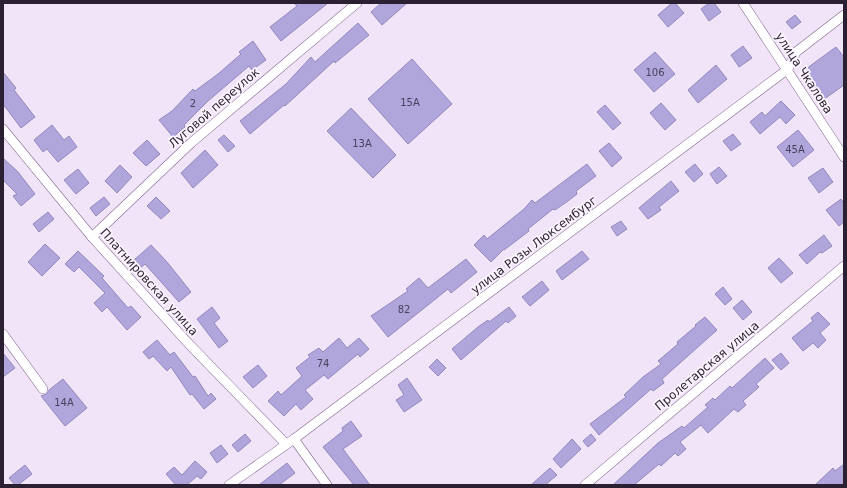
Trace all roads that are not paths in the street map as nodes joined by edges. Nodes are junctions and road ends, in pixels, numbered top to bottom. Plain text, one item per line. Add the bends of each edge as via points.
1 (357, 3) edge
2 (743, 3) edge
3 (844, 15) edge
4 (788, 69) junction
5 (3, 129) edge
6 (844, 157) edge
7 (92, 237) junction
8 (844, 266) edge
9 (3, 334) edge
10 (44, 389) dead end
11 (290, 442) junction
12 (229, 485) edge
13 (327, 485) edge
14 (585, 485) edge

1 - 7 street, Луговой переулок via 191,143
2 - 4 street, улица Чкалова
3 - 4 street, улица Розы Люксембург via 796,52
4 - 6 street, улица Чкалова
4 - 11 street, улица Розы Люксембург
5 - 7 street, Платнировская улица
7 - 11 street, Платнировская улица via 188,343
8 - 14 street, Пролетарская улица
9 - 10 street
11 - 12 street, улица Розы Люксембург
11 - 13 street, Платнировская улица

